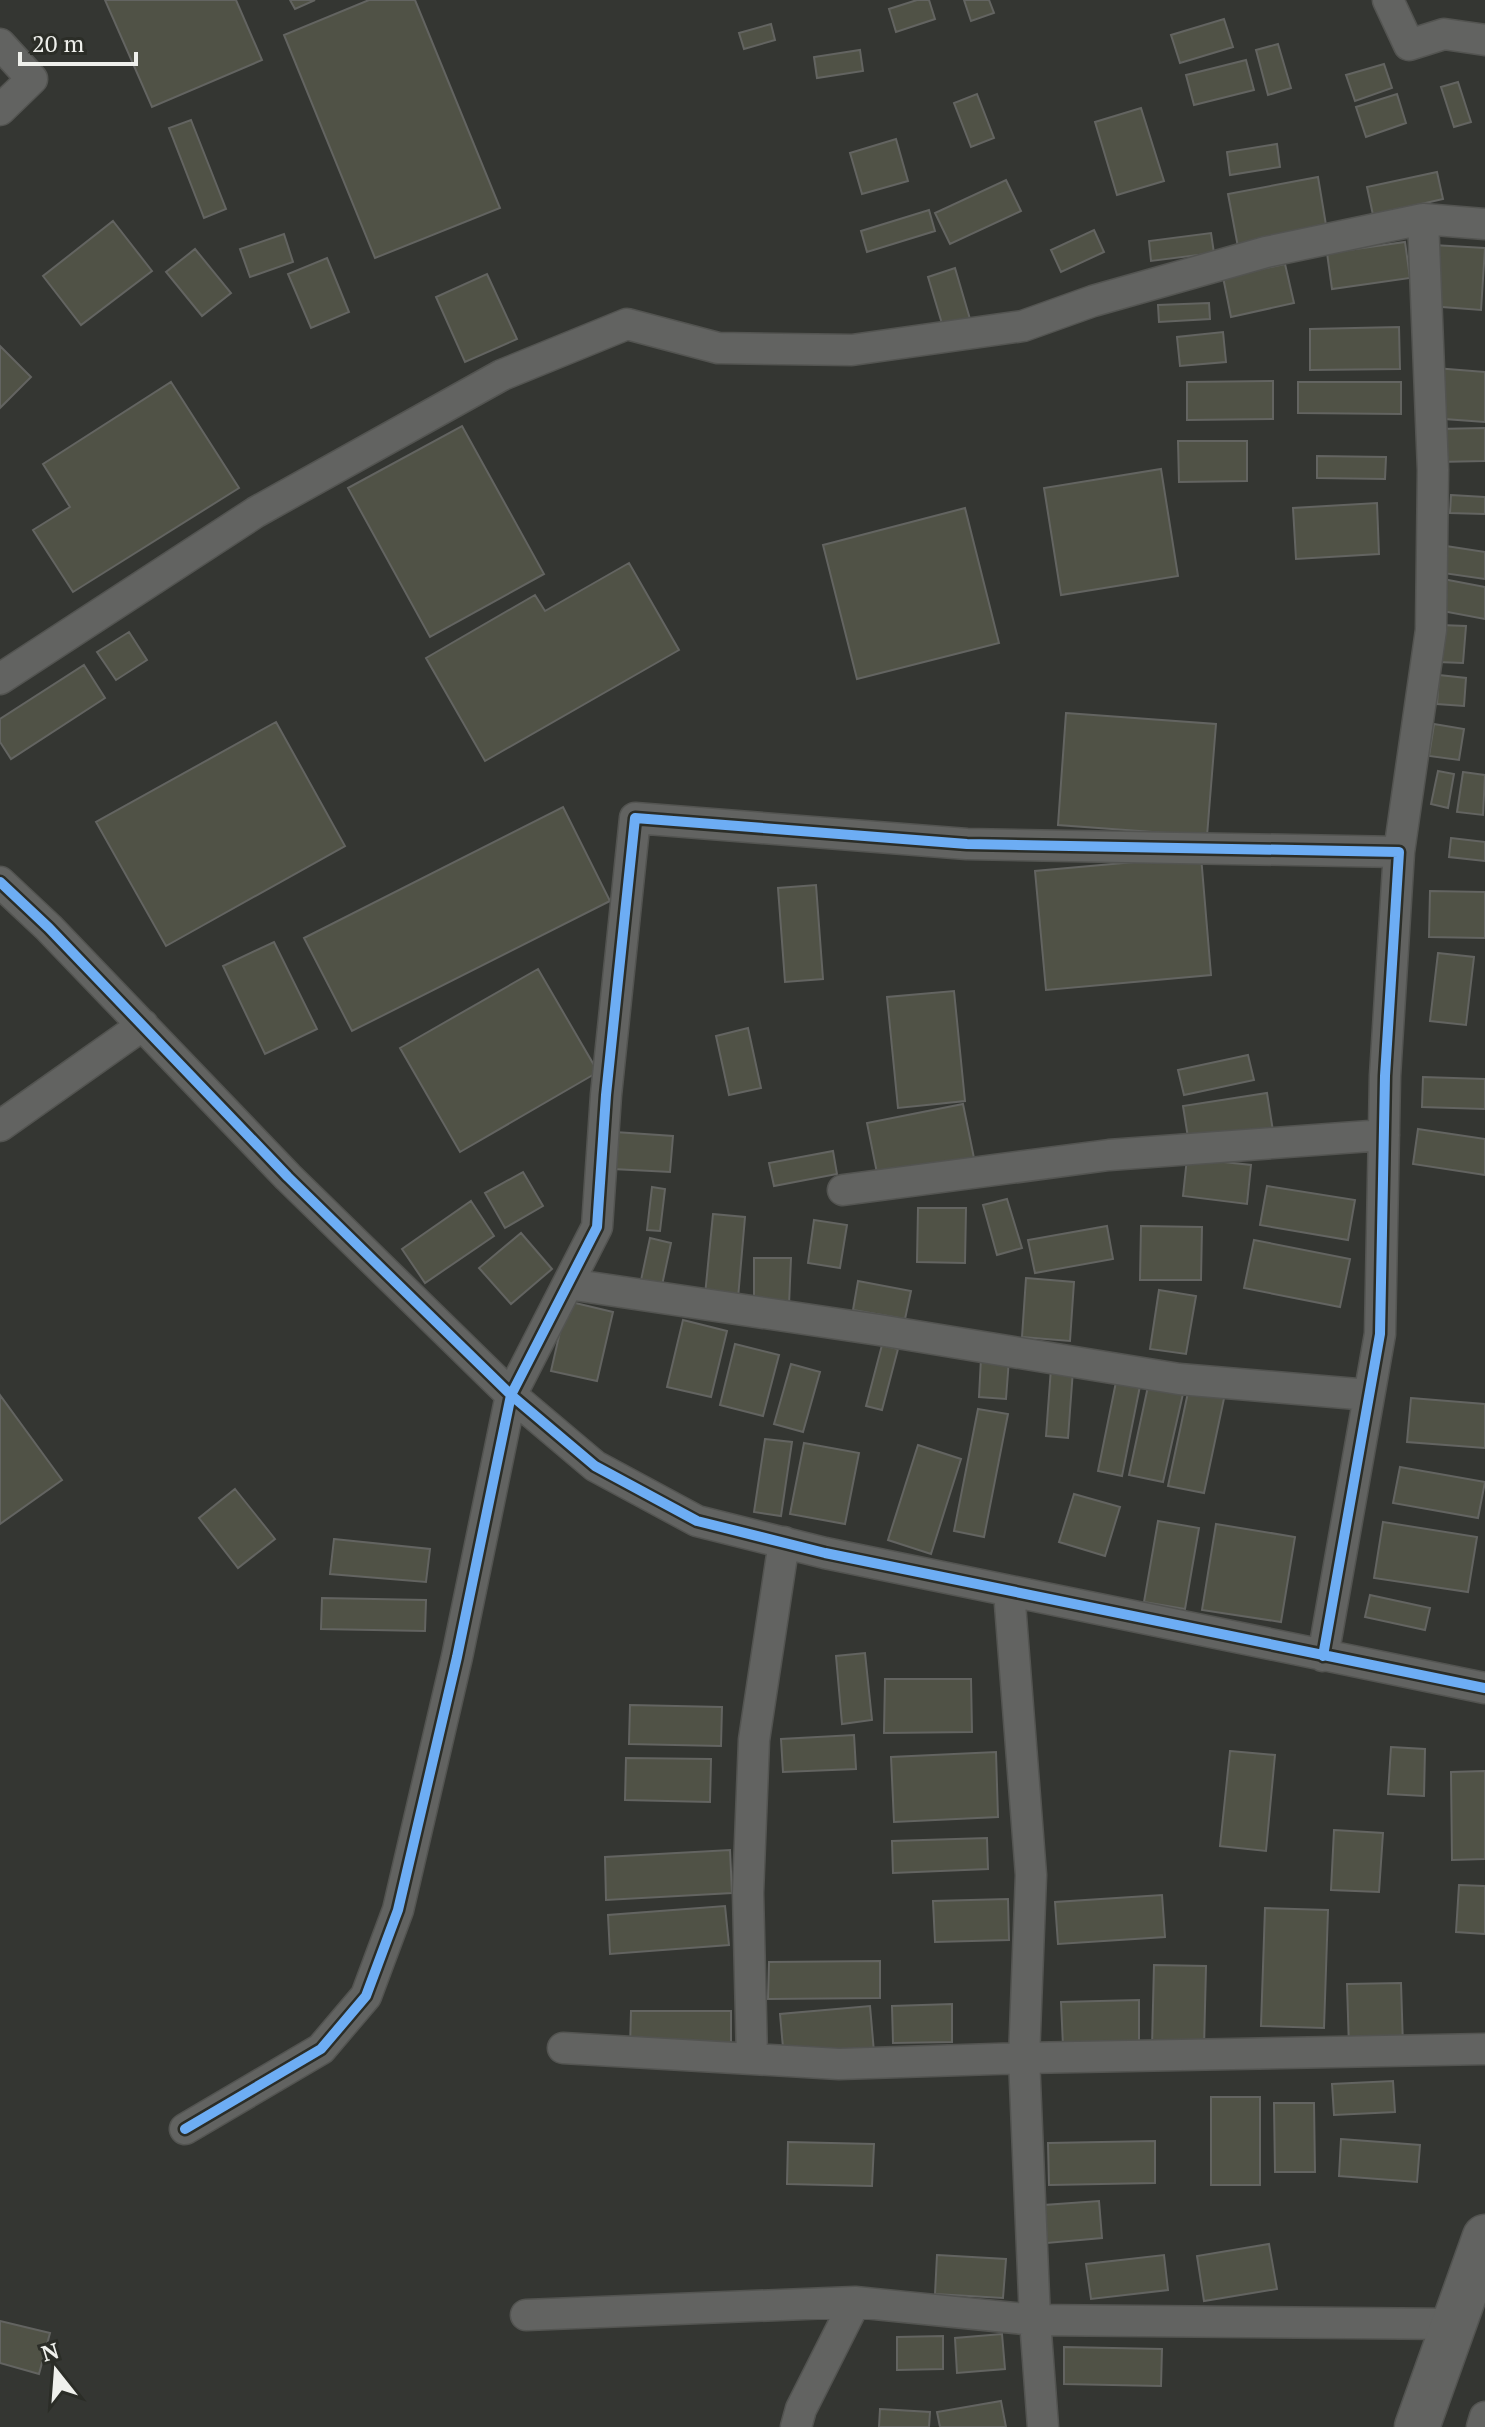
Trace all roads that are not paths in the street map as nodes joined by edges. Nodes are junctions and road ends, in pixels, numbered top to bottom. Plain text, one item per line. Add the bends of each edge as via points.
1 (1388, 0) edge
2 (1485, 40) edge
3 (0, 44) edge
4 (0, 110) edge
5 (1423, 219) junction
6 (1485, 224) edge
7 (0, 679) edge
8 (1399, 852) junction
9 (0, 882) edge
10 (143, 1025) junction
11 (0, 1126) edge
12 (1384, 1135) junction
13 (843, 1190) dead end
14 (568, 1284) junction
15 (511, 1395) junction
16 (1369, 1395) junction
17 (784, 1542) junction
18 (1009, 1591) junction
19 (1323, 1656) junction
20 (1485, 1688) edge
21 (563, 2048) dead end
22 (1485, 2049) edge
23 (1024, 2058) junction
24 (752, 2059) junction
25 (185, 2129) dead end
26 (1485, 2237) edge
27 (855, 2302) junction
28 (526, 2315) dead end
29 (1035, 2320) junction
30 (1453, 2324) junction
31 (1485, 2417) edge
32 (796, 2427) edge
33 (1043, 2427) edge
34 (1417, 2427) edge
35 (1482, 2427) edge

1 - 2 street via 1409,45 1444,34
3 - 4 street via 32,79
5 - 6 street
5 - 7 street via 1266,252 1023,326 852,350 718,348 627,324 502,375 256,512
5 - 8 street via 1433,470 1431,630
8 - 12 street
8 - 14 street via 967,844 635,818 597,1227
9 - 10 street
10 - 11 street
10 - 15 street via 288,1177
12 - 13 street via 1109,1155
12 - 16 street via 1380,1334
14 - 15 street
14 - 16 street via 1179,1379
15 - 17 street via 595,1466 684,1514
15 - 25 street via 398,1910 366,1996 321,2049
16 - 19 street
17 - 18 street
17 - 24 street via 754,1740 748,1893
18 - 19 street
18 - 23 street via 1031,1875
19 - 20 street
21 - 24 street
22 - 23 street
23 - 24 street via 839,2064
23 - 29 street
26 - 30 street
27 - 28 street
27 - 29 street
27 - 32 street
29 - 30 street
29 - 33 street
30 - 34 street
31 - 35 street

